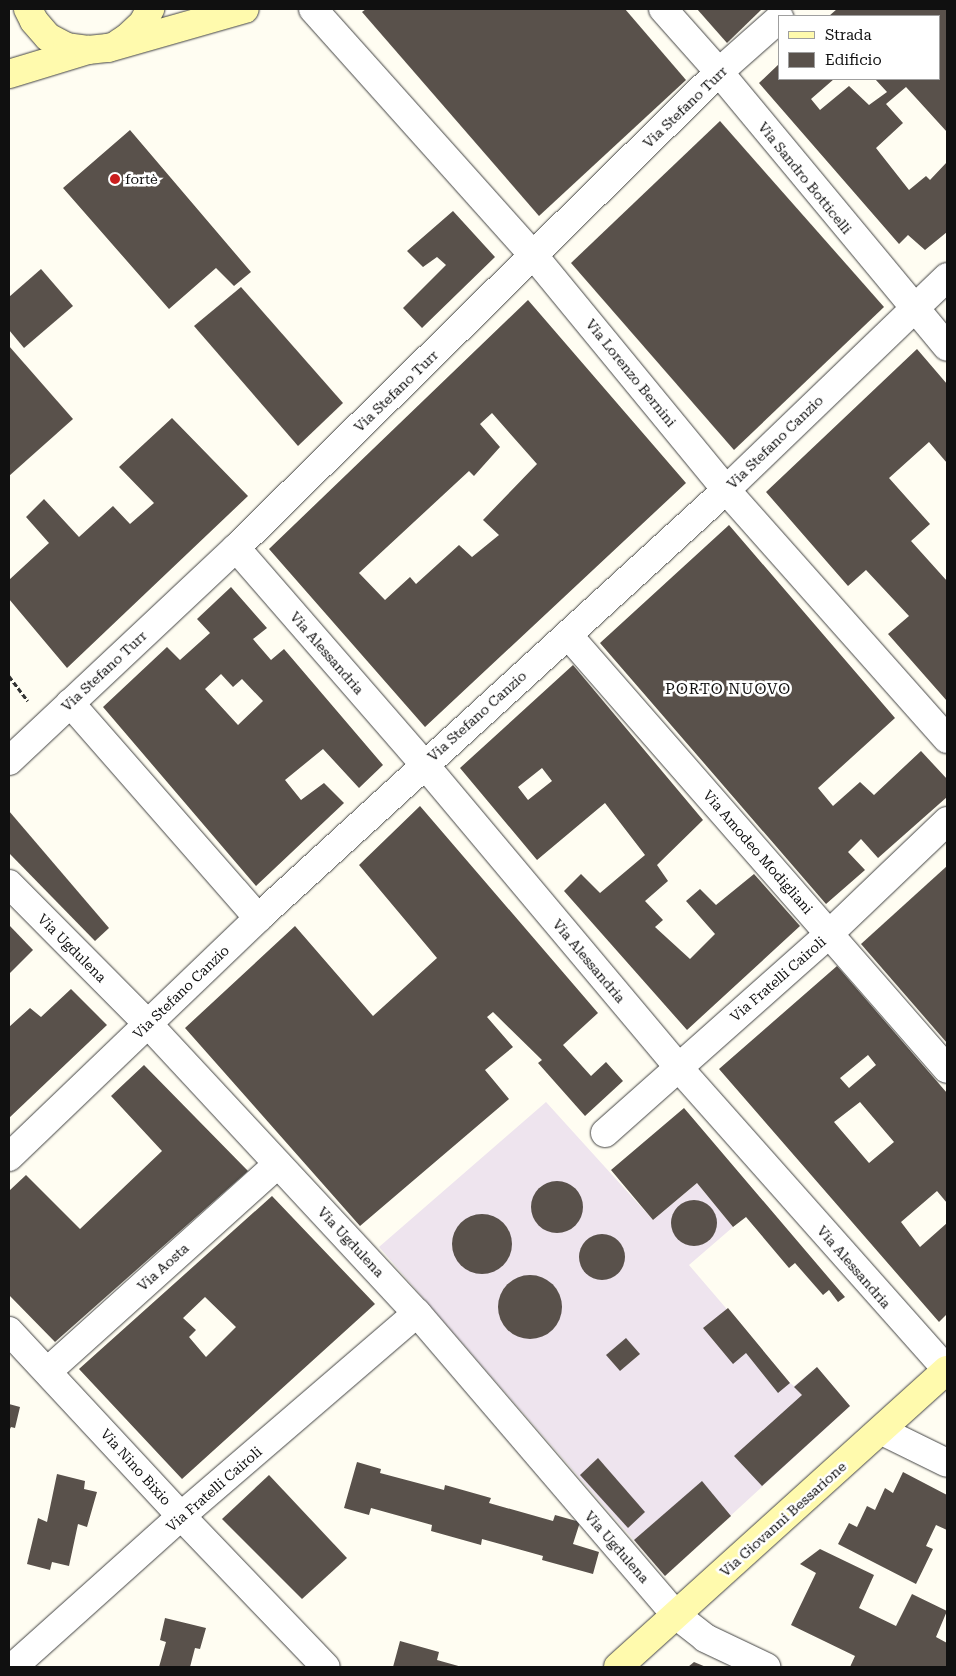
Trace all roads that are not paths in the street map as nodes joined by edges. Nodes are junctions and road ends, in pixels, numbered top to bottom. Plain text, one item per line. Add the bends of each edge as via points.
1 (150, 9) edge
2 (245, 9) edge
3 (314, 9) edge
4 (663, 9) edge
5 (28, 13) edge
6 (778, 19) edge
7 (98, 49) junction
8 (719, 72) junction
9 (9, 74) edge
10 (534, 256) junction
11 (947, 277) edge
12 (913, 308) junction
13 (947, 347) edge
14 (726, 490) junction
15 (236, 548) junction
16 (568, 635) junction
17 (70, 702) junction
18 (947, 738) edge
19 (9, 761) edge
20 (424, 764) junction
21 (947, 821) edge
22 (9, 884) edge
23 (258, 918) junction
24 (830, 933) junction
25 (148, 1024) junction
26 (678, 1067) junction
27 (947, 1070) edge
28 (605, 1133) dead end
29 (9, 1157) edge
30 (278, 1164) junction
31 (417, 1313) junction
32 (9, 1330) edge
33 (947, 1370) edge
34 (48, 1371) junction
35 (882, 1431) junction
36 (947, 1463) edge
37 (181, 1516) junction
38 (676, 1614) junction
39 (13, 1667) edge
40 (326, 1667) edge
41 (618, 1667) edge
42 (766, 1667) edge

1 - 7 street via 143,23 128,38
2 - 7 street
3 - 10 street, Via Lorenzo Bernini
4 - 8 street, Via Sandro Botticelli
5 - 7 street via 48,37 67,47
6 - 8 street, Via Stefano Turr
7 - 9 street
8 - 10 street, Via Stefano Turr
8 - 12 street, Via Sandro Botticelli
10 - 14 street, Via Lorenzo Bernini
10 - 15 street, Via Stefano Turr
11 - 12 street, Via Stefano Canzio
12 - 13 street, Via Sandro Botticelli
12 - 14 street, Via Stefano Canzio
14 - 16 street, Via Stefano Canzio
14 - 18 street, Via Lorenzo Bernini
15 - 17 street, Via Stefano Turr
15 - 20 street, Via Alessandria
16 - 20 street, Via Stefano Canzio
16 - 24 street, Via Amodeo Modigliani
17 - 19 street, Via Stefano Turr
17 - 23 street
20 - 23 street, Via Stefano Canzio
20 - 26 street, Via Alessandria
21 - 24 street, Via Fratelli Cairoli
22 - 25 street, Via Ugdulena
23 - 25 street, Via Stefano Canzio
24 - 26 street, Via Fratelli Cairoli
24 - 27 street, Via Amodeo Modigliani
25 - 29 street, Via Stefano Canzio
25 - 30 street, Via Ugdulena
26 - 28 street, Via Fratelli Cairoli
26 - 33 street, Via Alessandria
30 - 31 street, Via Ugdulena
30 - 34 street, Via Aosta
31 - 37 street, Via Fratelli Cairoli
31 - 38 street, Via Ugdulena
32 - 34 street, Via Nino Bixio
33 - 35 street, Via Giovanni Bessarione
34 - 37 street, Via Nino Bixio
35 - 36 street
35 - 38 street, Via Giovanni Bessarione
37 - 39 street, Via Fratelli Cairoli
37 - 40 street, Via Nino Bixio
38 - 41 street, Via Giovanni Bessarione
38 - 42 street, Via Ugdulena via 705,1638

